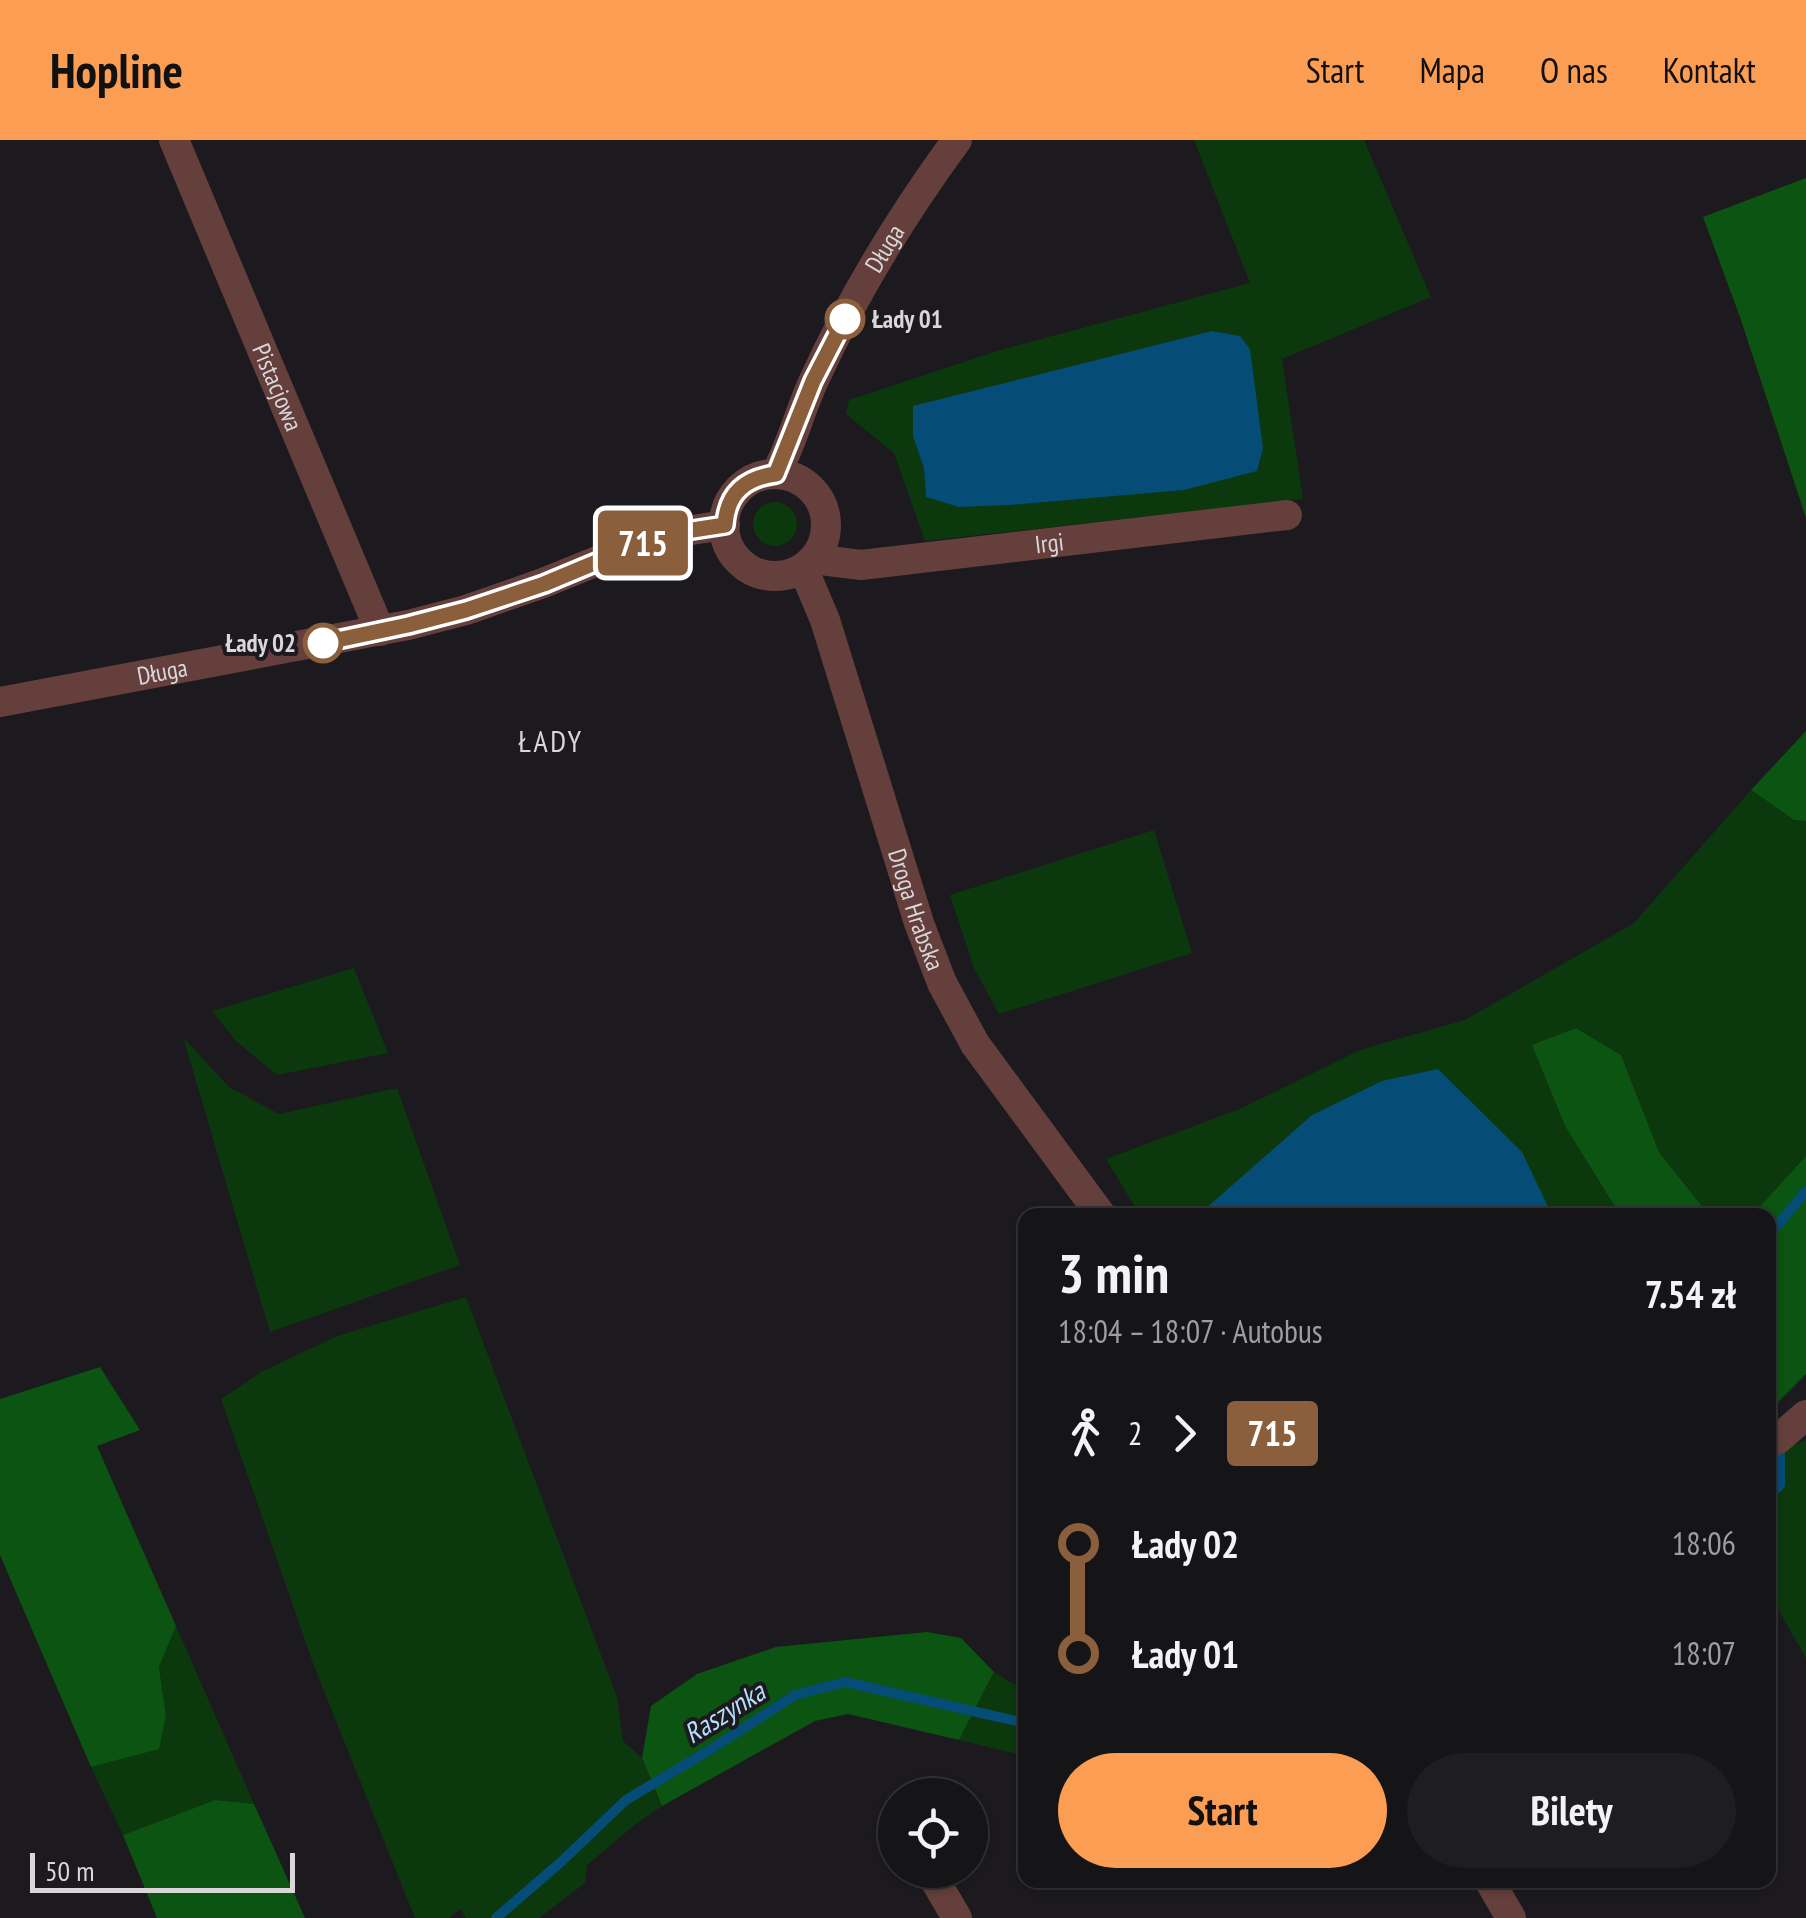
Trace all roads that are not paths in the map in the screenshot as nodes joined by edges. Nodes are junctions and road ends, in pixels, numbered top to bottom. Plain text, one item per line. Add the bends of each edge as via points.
1 (174, 140) edge
2 (957, 140) edge
3 (776, 474) junction
4 (1286, 515) dead end
5 (725, 525) junction
6 (808, 563) junction
7 (380, 631) junction
8 (0, 702) edge
9 (1096, 1208) edge
10 (1806, 1415) edge
11 (1776, 1440) edge
12 (938, 1888) edge
13 (1493, 1888) edge
14 (956, 1918) edge
15 (1510, 1918) edge

1 - 7 street, Pistacjowa
2 - 3 street, Długa via 870,272 813,381
3 - 5 street via 745,484 733,496
3 - 6 street via 808,485 824,510 824,539
4 - 6 street, Irgi via 861,565
5 - 6 street via 728,544 749,569 780,576
5 - 7 street, Długa via 647,541 544,584
6 - 9 street, Droga Hrabska via 942,983 975,1044
7 - 8 street, Długa
10 - 11 street
12 - 14 street
13 - 15 street

